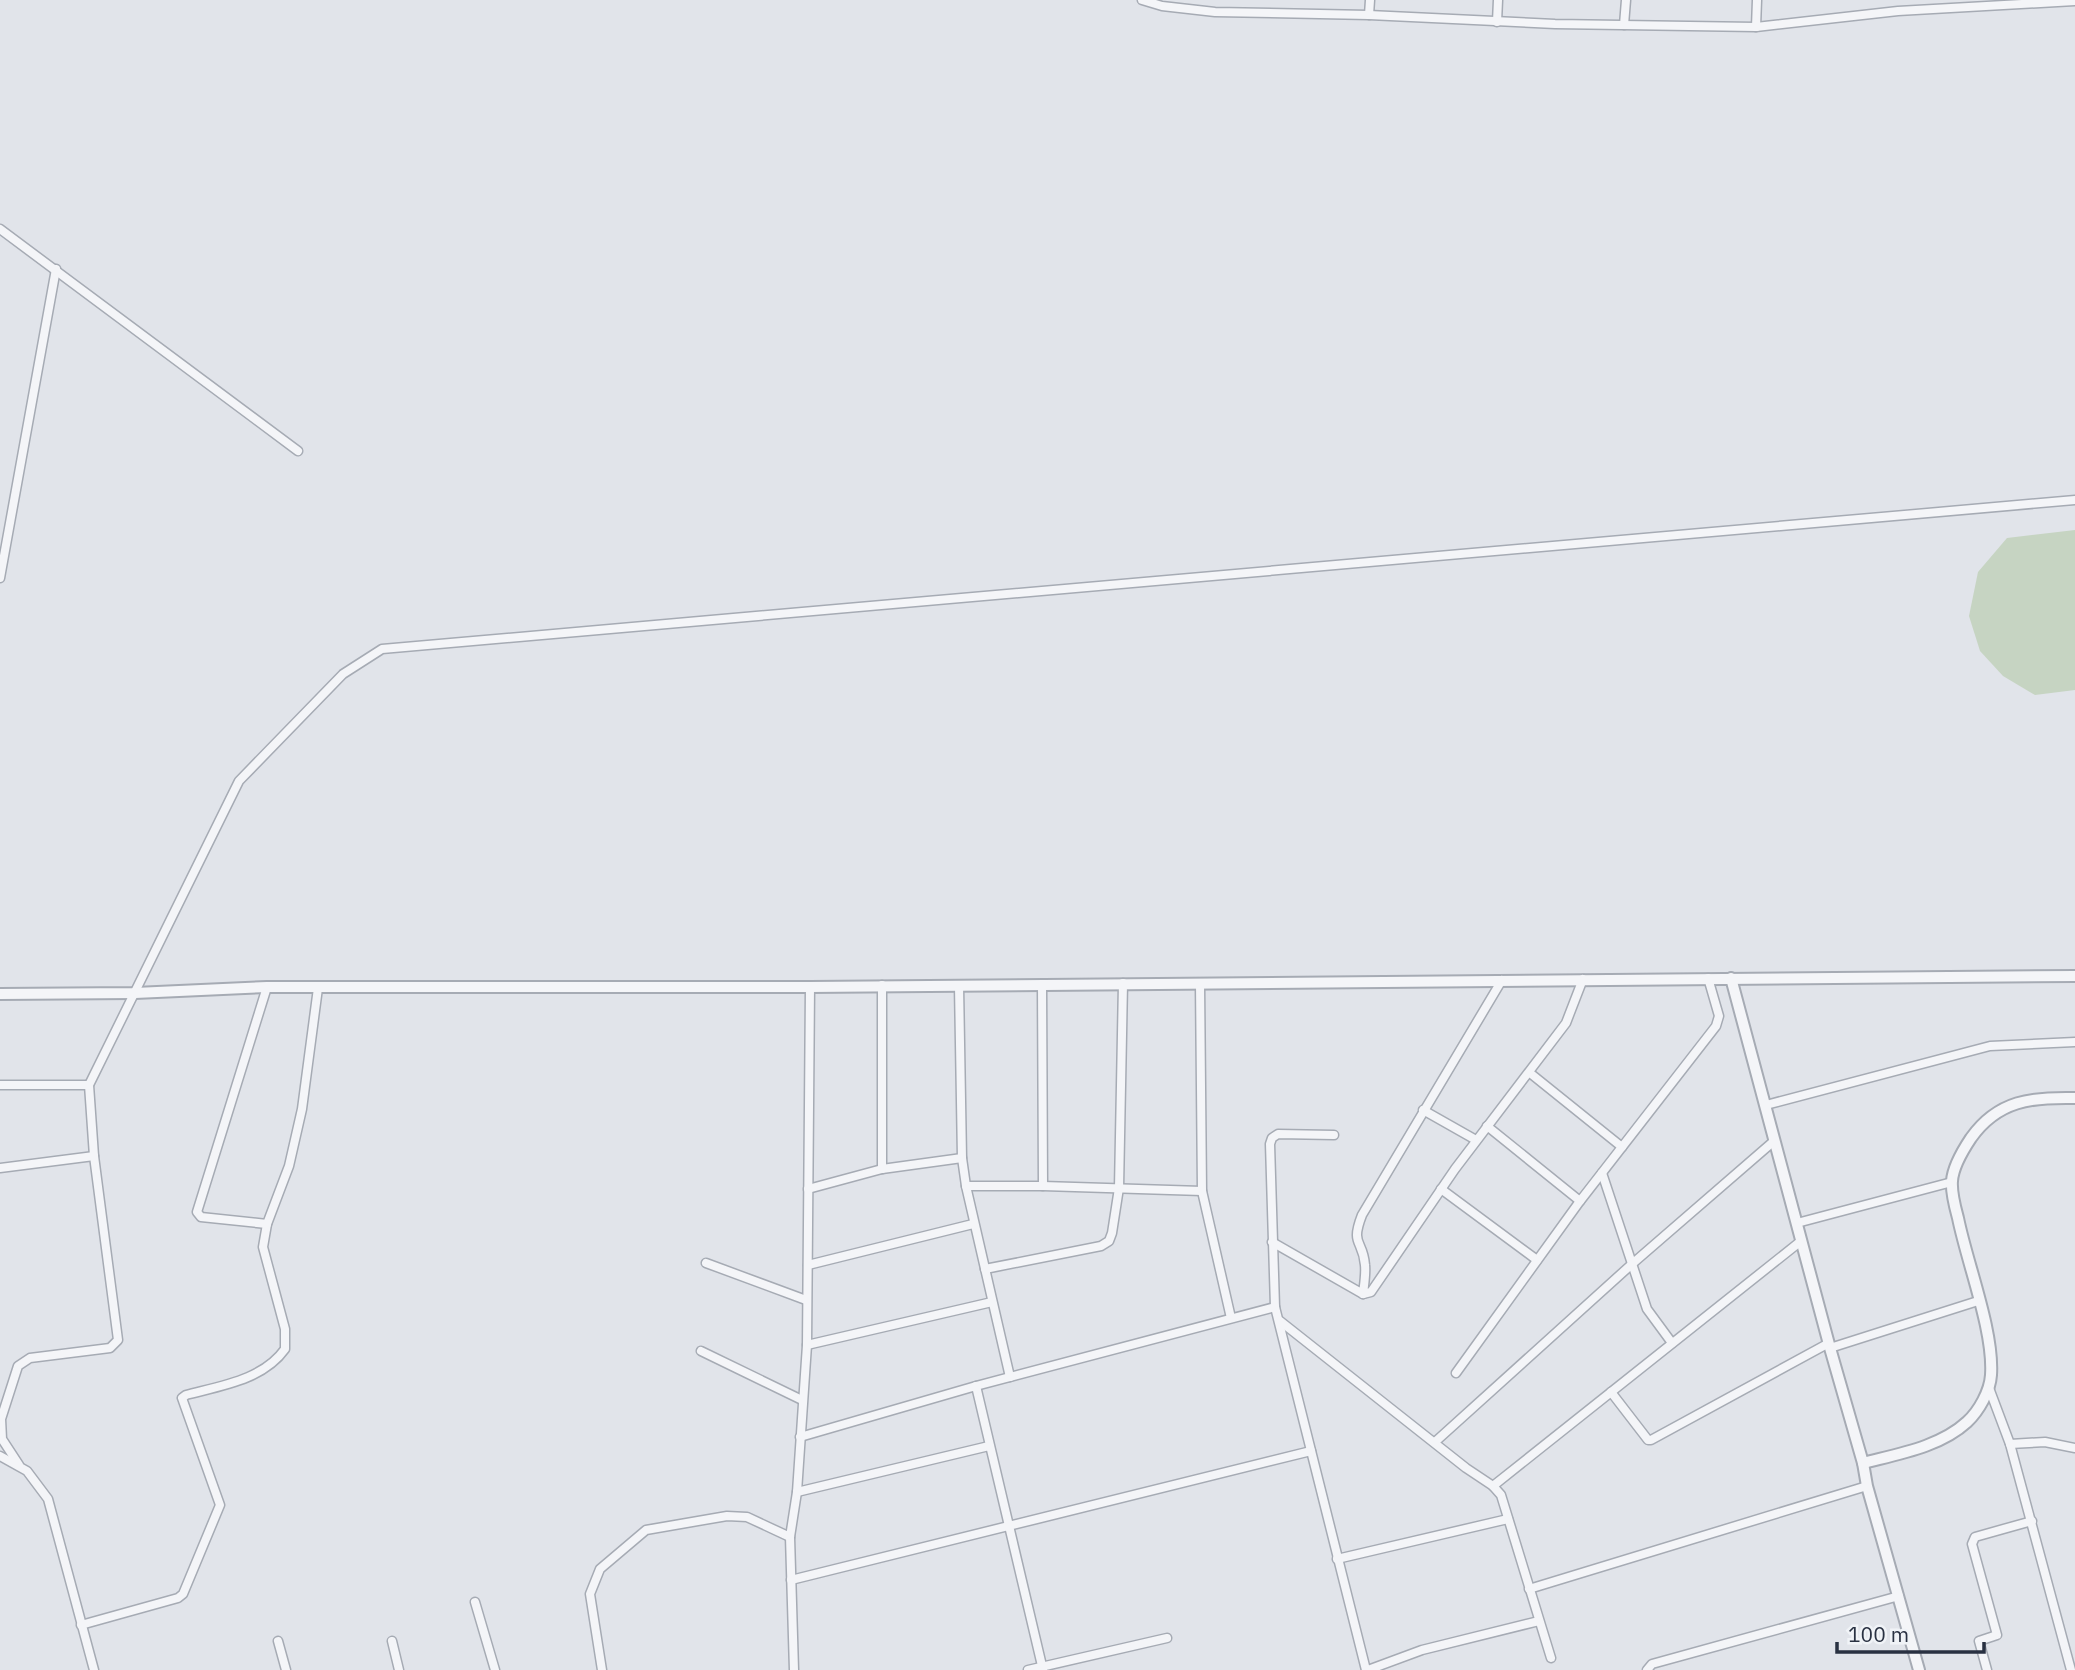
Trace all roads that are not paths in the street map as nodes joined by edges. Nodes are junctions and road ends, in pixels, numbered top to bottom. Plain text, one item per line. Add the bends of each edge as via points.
1 (1142, 0) edge
2 (1370, 0) edge
3 (1498, 0) edge
4 (1626, 0) edge
5 (1757, 0) edge
6 (1898, 0) edge
7 (2075, 1) edge
8 (1997, 3) edge
9 (1898, 11) junction
10 (1369, 15) junction
11 (1497, 22) junction
12 (1624, 25) junction
13 (1755, 27) junction
14 (0, 229) edge
15 (56, 269) junction
16 (298, 450) dead end
17 (2075, 500) edge
18 (0, 578) edge
19 (2075, 976) edge
20 (1708, 978) junction
21 (1731, 978) junction
22 (1583, 979) junction
23 (1502, 980) junction
24 (1123, 983) junction
25 (1042, 984) junction
26 (1200, 984) junction
27 (882, 985) junction
28 (959, 986) junction
29 (267, 987) junction
30 (810, 987) junction
31 (318, 988) junction
32 (135, 993) junction
33 (0, 994) edge
34 (2075, 1042) edge
35 (1530, 1073) junction
36 (0, 1085) edge
37 (89, 1085) junction
38 (2075, 1098) edge
39 (1766, 1105) junction
40 (1423, 1110) junction
41 (1487, 1126) junction
42 (1334, 1135) dead end
43 (1476, 1140) junction
44 (1774, 1141) junction
45 (1622, 1147) junction
46 (94, 1156) junction
47 (962, 1158) junction
48 (0, 1168) edge
49 (882, 1169) junction
50 (1602, 1173) junction
51 (1952, 1182) junction
52 (966, 1186) junction
53 (1043, 1186) junction
54 (1119, 1188) junction
55 (808, 1189) junction
56 (1441, 1189) junction
57 (1202, 1191) junction
58 (1580, 1201) junction
59 (1797, 1223) junction
60 (267, 1224) junction
61 (973, 1224) junction
62 (1801, 1241) junction
63 (1272, 1242) junction
64 (1537, 1260) junction
65 (706, 1263) dead end
66 (1632, 1264) junction
67 (808, 1265) junction
68 (985, 1269) junction
69 (1363, 1294) junction
70 (806, 1300) junction
71 (992, 1301) junction
72 (1978, 1301) junction
73 (1275, 1307) junction
74 (1231, 1318) junction
75 (1279, 1320) junction
76 (1672, 1343) junction
77 (807, 1345) junction
78 (1829, 1345) junction
79 (701, 1351) dead end
80 (1456, 1373) dead end
81 (1010, 1377) junction
82 (976, 1386) junction
83 (1989, 1388) junction
84 (1611, 1392) junction
85 (802, 1400) junction
86 (0, 1420) edge
87 (800, 1437) junction
88 (1435, 1442) junction
89 (2010, 1444) junction
90 (989, 1446) junction
91 (2075, 1448) edge
92 (1311, 1451) junction
93 (0, 1456) edge
94 (1864, 1463) junction
95 (19, 1465) junction
96 (1493, 1486) junction
97 (1867, 1486) junction
98 (797, 1492) junction
99 (1508, 1519) junction
100 (2032, 1521) junction
101 (1008, 1528) junction
102 (790, 1537) junction
103 (1337, 1559) junction
104 (791, 1580) junction
105 (1529, 1589) junction
106 (1899, 1596) junction
107 (475, 1602) dead end
108 (1539, 1620) junction
109 (81, 1625) junction
110 (1167, 1638) dead end
111 (278, 1641) dead end
112 (391, 1641) dead end
113 (1551, 1658) dead end
114 (1043, 1668) edge
115 (94, 1670) edge
116 (286, 1670) edge
117 (399, 1670) edge
118 (495, 1670) edge
119 (602, 1670) edge
120 (794, 1670) edge
121 (1028, 1670) edge
122 (1367, 1670) edge
123 (1647, 1670) edge
124 (1920, 1670) edge
125 (1987, 1670) edge
126 (2071, 1670) edge

1 - 10 street via 1215,12
2 - 10 street
3 - 11 street
4 - 12 street
5 - 13 street
6 - 9 street
7 - 8 street
8 - 9 street
9 - 13 street
10 - 11 street
11 - 12 street
12 - 13 street
14 - 15 street
15 - 16 street
15 - 18 street
17 - 32 street via 382,649 343,674 239,781
19 - 21 street
20 - 21 street
20 - 22 street
20 - 45 street via 1719,1016 1716,1026
21 - 39 street
22 - 23 street
22 - 35 street via 1566,1023
23 - 26 street
23 - 40 street
24 - 25 street
24 - 26 street
24 - 54 street
25 - 28 street
25 - 53 street
26 - 57 street
27 - 28 street
27 - 30 street
27 - 49 street
28 - 47 street
29 - 31 street
29 - 32 street
29 - 60 street via 197,1212 201,1217
30 - 31 street
30 - 55 street
31 - 60 street via 300,1120
32 - 33 street
32 - 37 street
34 - 39 street via 1990,1046
35 - 41 street
35 - 45 street
36 - 37 street
37 - 46 street
38 - 51 street via 2023,1100 1997,1111 1964,1148
39 - 44 street
40 - 43 street
40 - 69 street via 1356,1231 1365,1265
41 - 43 street
41 - 58 street
42 - 63 street via 1278,1134 1272,1138
43 - 56 street
44 - 59 street
44 - 66 street
45 - 50 street
46 - 48 street
46 - 86 street via 118,1340 110,1348 23,1361
47 - 49 street
47 - 52 street
49 - 55 street
50 - 58 street
50 - 66 street
51 - 59 street
51 - 72 street
52 - 53 street
52 - 61 street
53 - 54 street
54 - 57 street
54 - 68 street via 1112,1233 1101,1246
55 - 67 street
56 - 64 street
56 - 69 street via 1371,1292
57 - 74 street
58 - 64 street
59 - 62 street
60 - 109 street via 263,1247 285,1329 285,1349 269,1367 182,1398 220,1505 183,1594
61 - 67 street
61 - 68 street
62 - 76 street
62 - 78 street
63 - 69 street
63 - 73 street
64 - 80 street
65 - 70 street
66 - 76 street via 1647,1309
66 - 88 street
67 - 70 street
68 - 71 street
70 - 77 street
71 - 77 street
71 - 81 street
72 - 78 street
72 - 83 street via 1989,1348
73 - 74 street
73 - 75 street
74 - 81 street
75 - 88 street
75 - 92 street
76 - 84 street
77 - 85 street
78 - 84 street via 1651,1440
78 - 94 street
79 - 85 street
81 - 82 street
82 - 87 street
82 - 90 street
83 - 89 street
83 - 94 street via 1968,1421 1955,1430 1921,1447
84 - 96 street
85 - 87 street
86 - 95 street via 2,1439
87 - 98 street
88 - 96 street
89 - 91 street via 2045,1442
89 - 100 street
90 - 98 street
90 - 101 street
92 - 101 street
92 - 103 street
93 - 95 street
94 - 97 street
95 - 109 street via 48,1499
96 - 99 street via 1501,1495
97 - 105 street
97 - 106 street
98 - 102 street
99 - 103 street
99 - 105 street
100 - 125 street via 1975,1537 1972,1544 1997,1634 1979,1641
100 - 126 street
101 - 104 street
101 - 114 street
102 - 104 street
102 - 119 street via 747,1517 727,1516 646,1530 600,1569 590,1594
103 - 122 street
104 - 120 street
105 - 108 street
106 - 123 street via 1652,1664
106 - 124 street
107 - 118 street
108 - 113 street
108 - 122 street via 1422,1650
109 - 115 street
110 - 114 street
111 - 116 street
112 - 117 street
114 - 121 street

